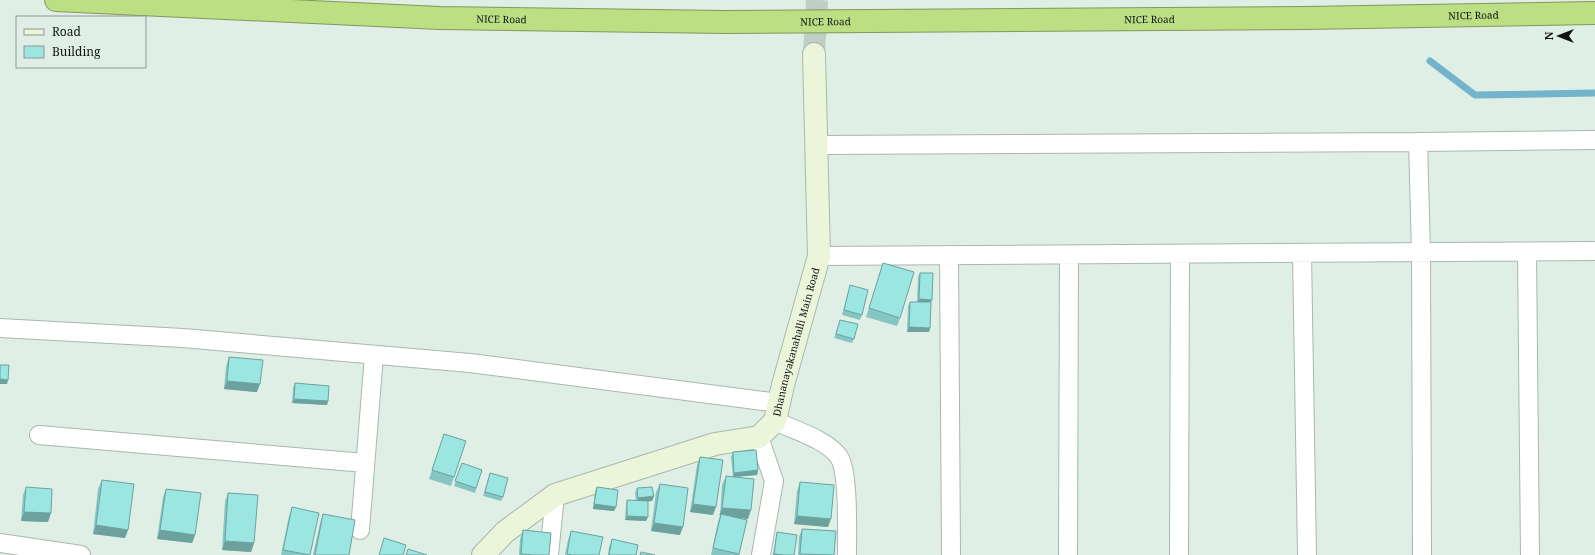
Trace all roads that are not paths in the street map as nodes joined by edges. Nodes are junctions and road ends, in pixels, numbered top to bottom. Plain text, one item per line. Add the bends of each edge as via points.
1 (56, 0) edge
2 (1595, 13) edge
3 (814, 54) tunnel mouth
4 (1595, 140) edge
5 (1418, 142) junction
6 (816, 145) junction
7 (1595, 251) edge
8 (1421, 252) junction
9 (1526, 252) junction
10 (1302, 253) junction
11 (1069, 254) junction
12 (1180, 254) junction
13 (948, 255) junction
14 (819, 256) junction
15 (0, 328) edge
16 (374, 355) junction
17 (777, 412) junction
18 (39, 435) dead end
19 (759, 437) junction
20 (365, 463) junction
21 (555, 495) junction
22 (360, 530) dead end
23 (0, 543) edge
24 (81, 555) edge
25 (483, 555) edge
26 (549, 555) edge
27 (761, 555) edge
28 (847, 555) edge
29 (951, 555) edge
30 (1068, 555) edge
31 (1179, 555) edge
32 (1307, 555) edge
33 (1422, 555) edge
34 (1530, 555) edge

1 - 2 highway, NICE Road via 440,18 725,22
3 - 6 street, Dhananayakanahalli Main Road
4 - 5 street
5 - 6 street
5 - 8 street
6 - 14 street, Dhananayakanahalli Main Road
7 - 9 street
8 - 9 street
8 - 10 street
8 - 33 street
9 - 34 street
10 - 12 street
10 - 32 street
11 - 12 street
11 - 13 street
11 - 30 street
12 - 31 street
13 - 14 street
13 - 29 street
14 - 17 street, Dhananayakanahalli Main Road
15 - 16 street via 183,338
16 - 17 street via 470,363
16 - 20 street
17 - 19 street, Dhananayakanahalli Main Road
17 - 28 street via 840,458 845,477
18 - 20 street
19 - 21 street via 715,444
19 - 27 street via 774,481
20 - 22 street
21 - 25 street via 505,532
21 - 26 street
23 - 24 street

